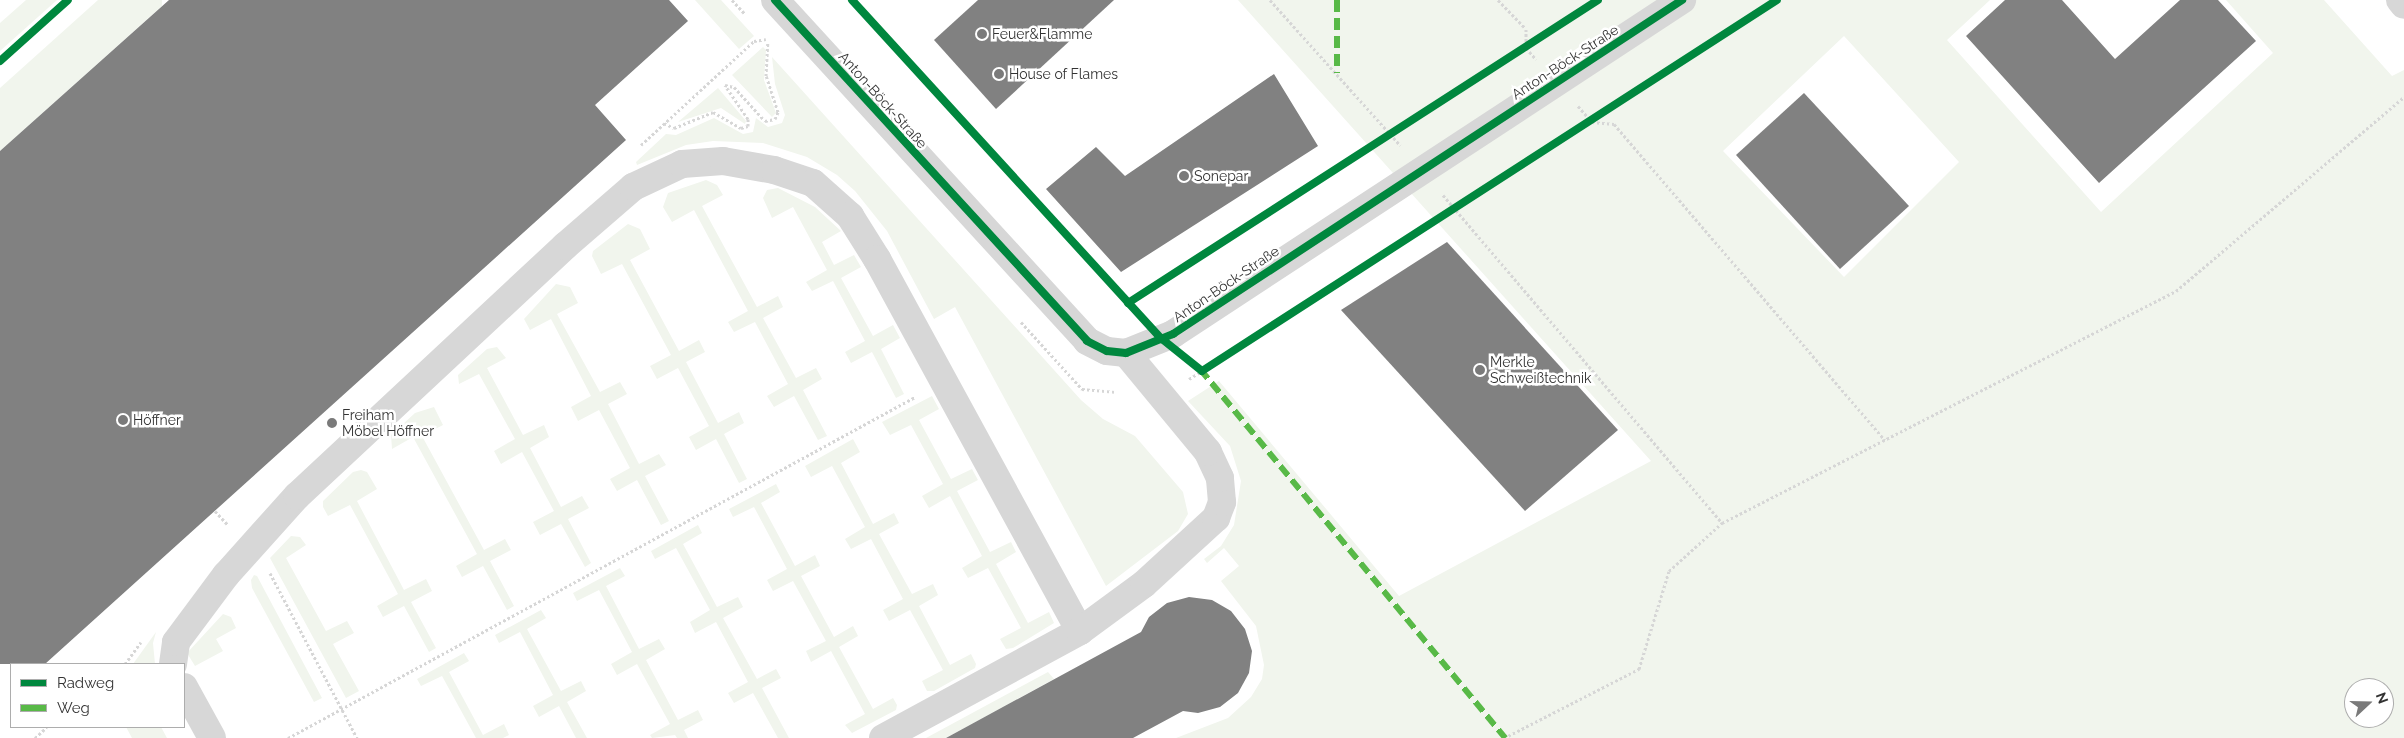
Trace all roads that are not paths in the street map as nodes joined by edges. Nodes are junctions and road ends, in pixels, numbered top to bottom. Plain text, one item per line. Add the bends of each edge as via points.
1 (774, 0) edge
2 (1682, 0) edge
3 (2400, 0) edge
4 (2404, 5) edge
5 (1126, 353) junction
6 (1080, 631) junction
7 (173, 660) edge
8 (185, 689) edge
9 (212, 738) edge
10 (883, 738) edge

1 - 5 street, Anton-Böck-Straße via 1087,341 1107,351
2 - 5 street, Anton-Böck-Straße via 1173,334
3 - 4 street
5 - 6 street via 1208,452 1220,478 1222,502 1216,518 1144,584
6 - 7 street via 877,259 850,216 813,183 774,170 723,162 682,164 633,188 566,246 304,490 250,548 176,642
6 - 10 street
8 - 9 street

